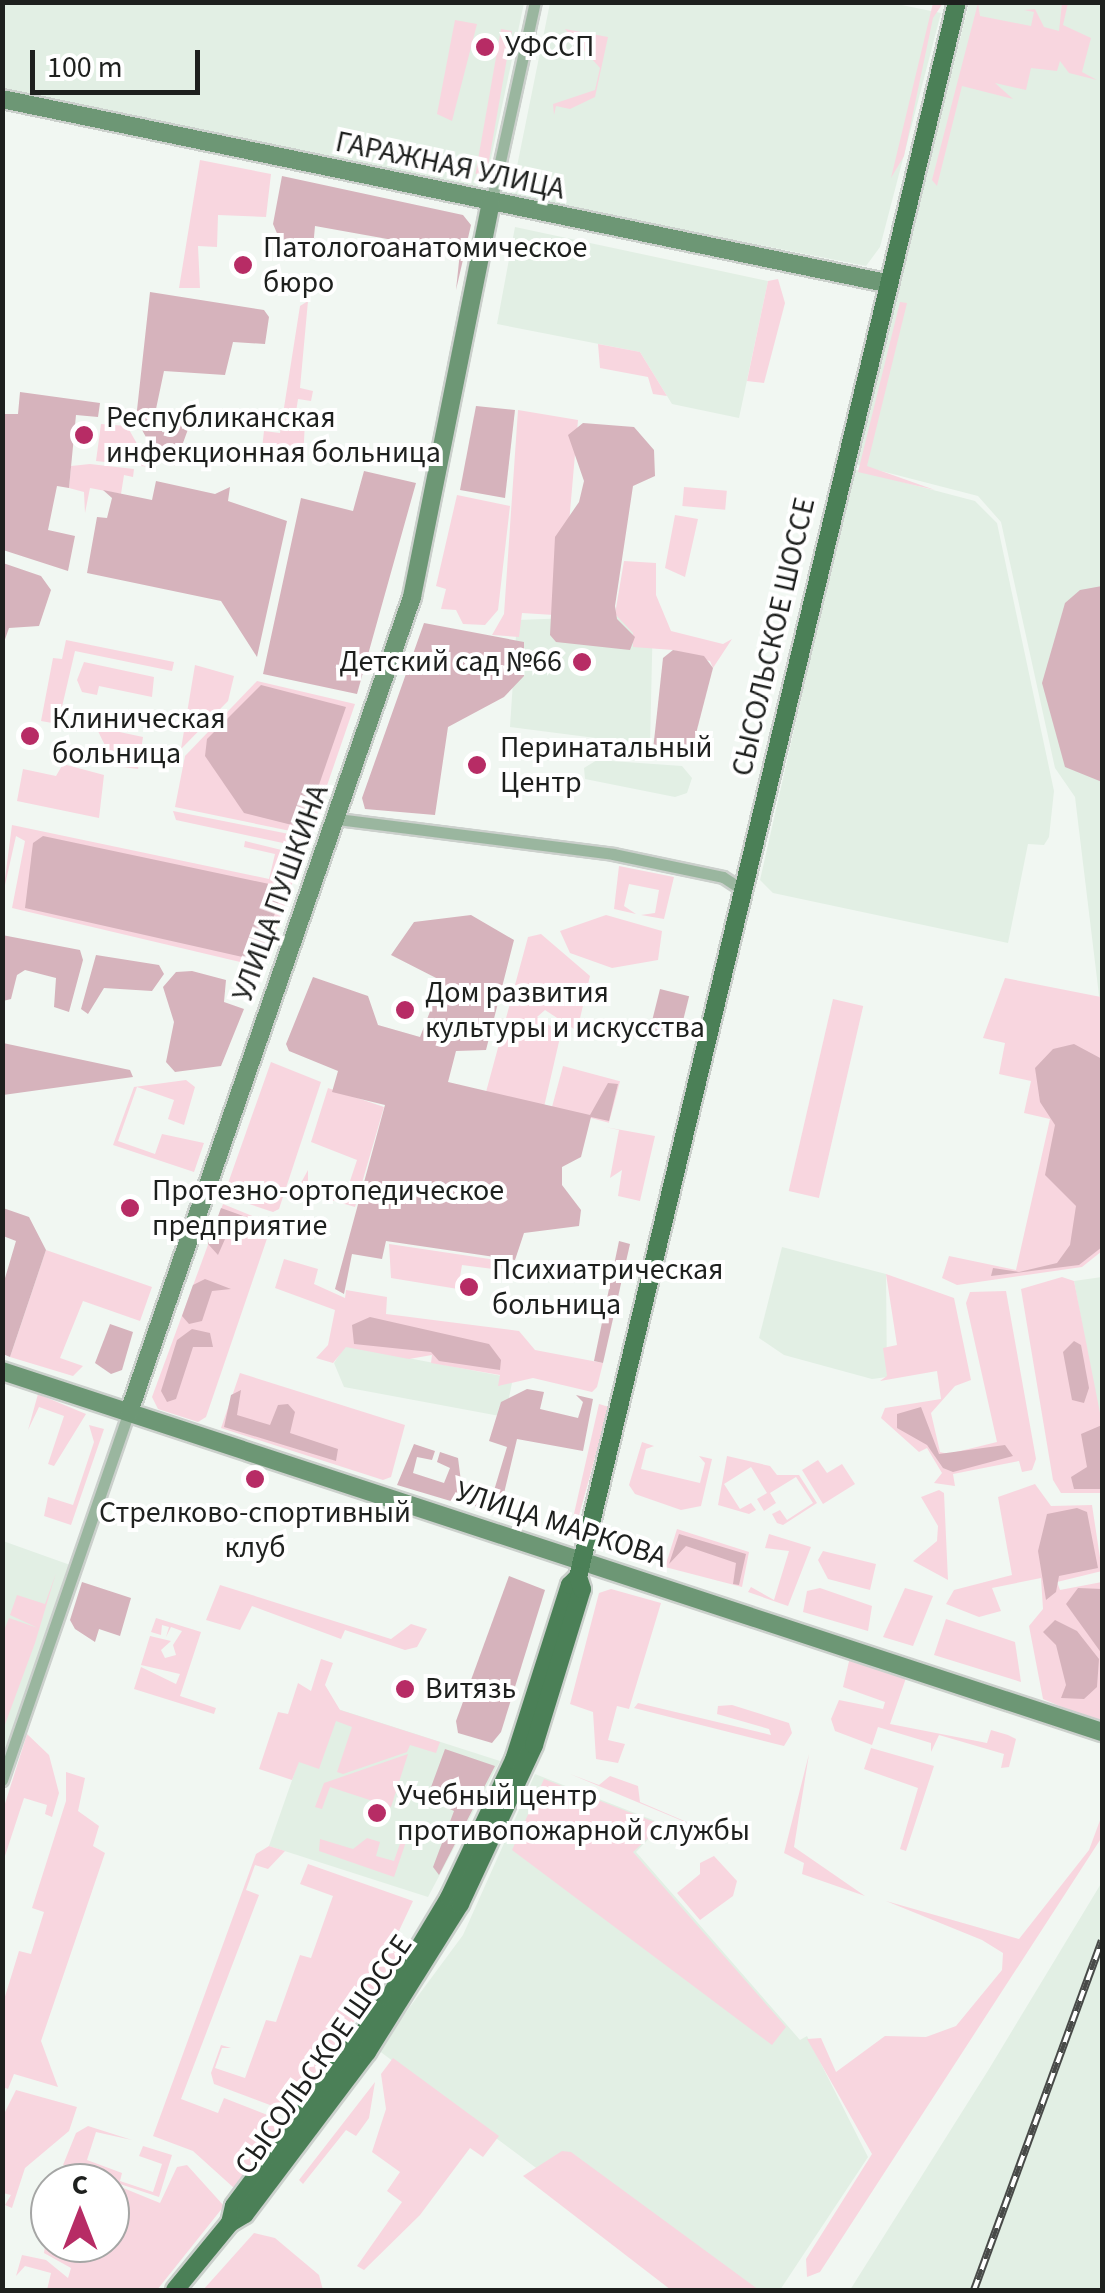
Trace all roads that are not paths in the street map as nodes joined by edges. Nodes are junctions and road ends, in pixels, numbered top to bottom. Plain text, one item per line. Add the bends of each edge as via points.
1 (535, 2) edge
2 (957, 2) edge
3 (2, 100) edge
4 (491, 203) junction
5 (886, 283) junction
6 (337, 818) junction
7 (743, 890) junction
8 (2, 1371) edge
9 (129, 1412) junction
10 (580, 1569) junction
11 (1102, 1732) edge
12 (2, 1780) edge
13 (175, 2290) edge

1 - 4 street, УЛИЦА ПУШКИНА
2 - 5 main road, СЫСОЛЬСКОЕ ШОССЕ
3 - 4 street, ГАРАЖНАЯ УЛИЦА
4 - 5 street, ГАРАЖНАЯ УЛИЦА
4 - 6 street, УЛИЦА ПУШКИНА via 412,597
5 - 7 main road, СЫСОЛЬСКОЕ ШОССЕ
6 - 7 street via 613,854 723,876
6 - 9 street, УЛИЦА ПУШКИНА
7 - 10 main road, СЫСОЛЬСКОЕ ШОССЕ
8 - 9 street, УЛИЦА МАРКОВА
9 - 10 street, УЛИЦА МАРКОВА
9 - 12 street, УЛИЦА ПУШКИНА
10 - 11 street, УЛИЦА МАРКОВА
10 - 13 main road, СЫСОЛЬСКОЕ ШОССЕ via 514,1760 449,1898 389,1998

